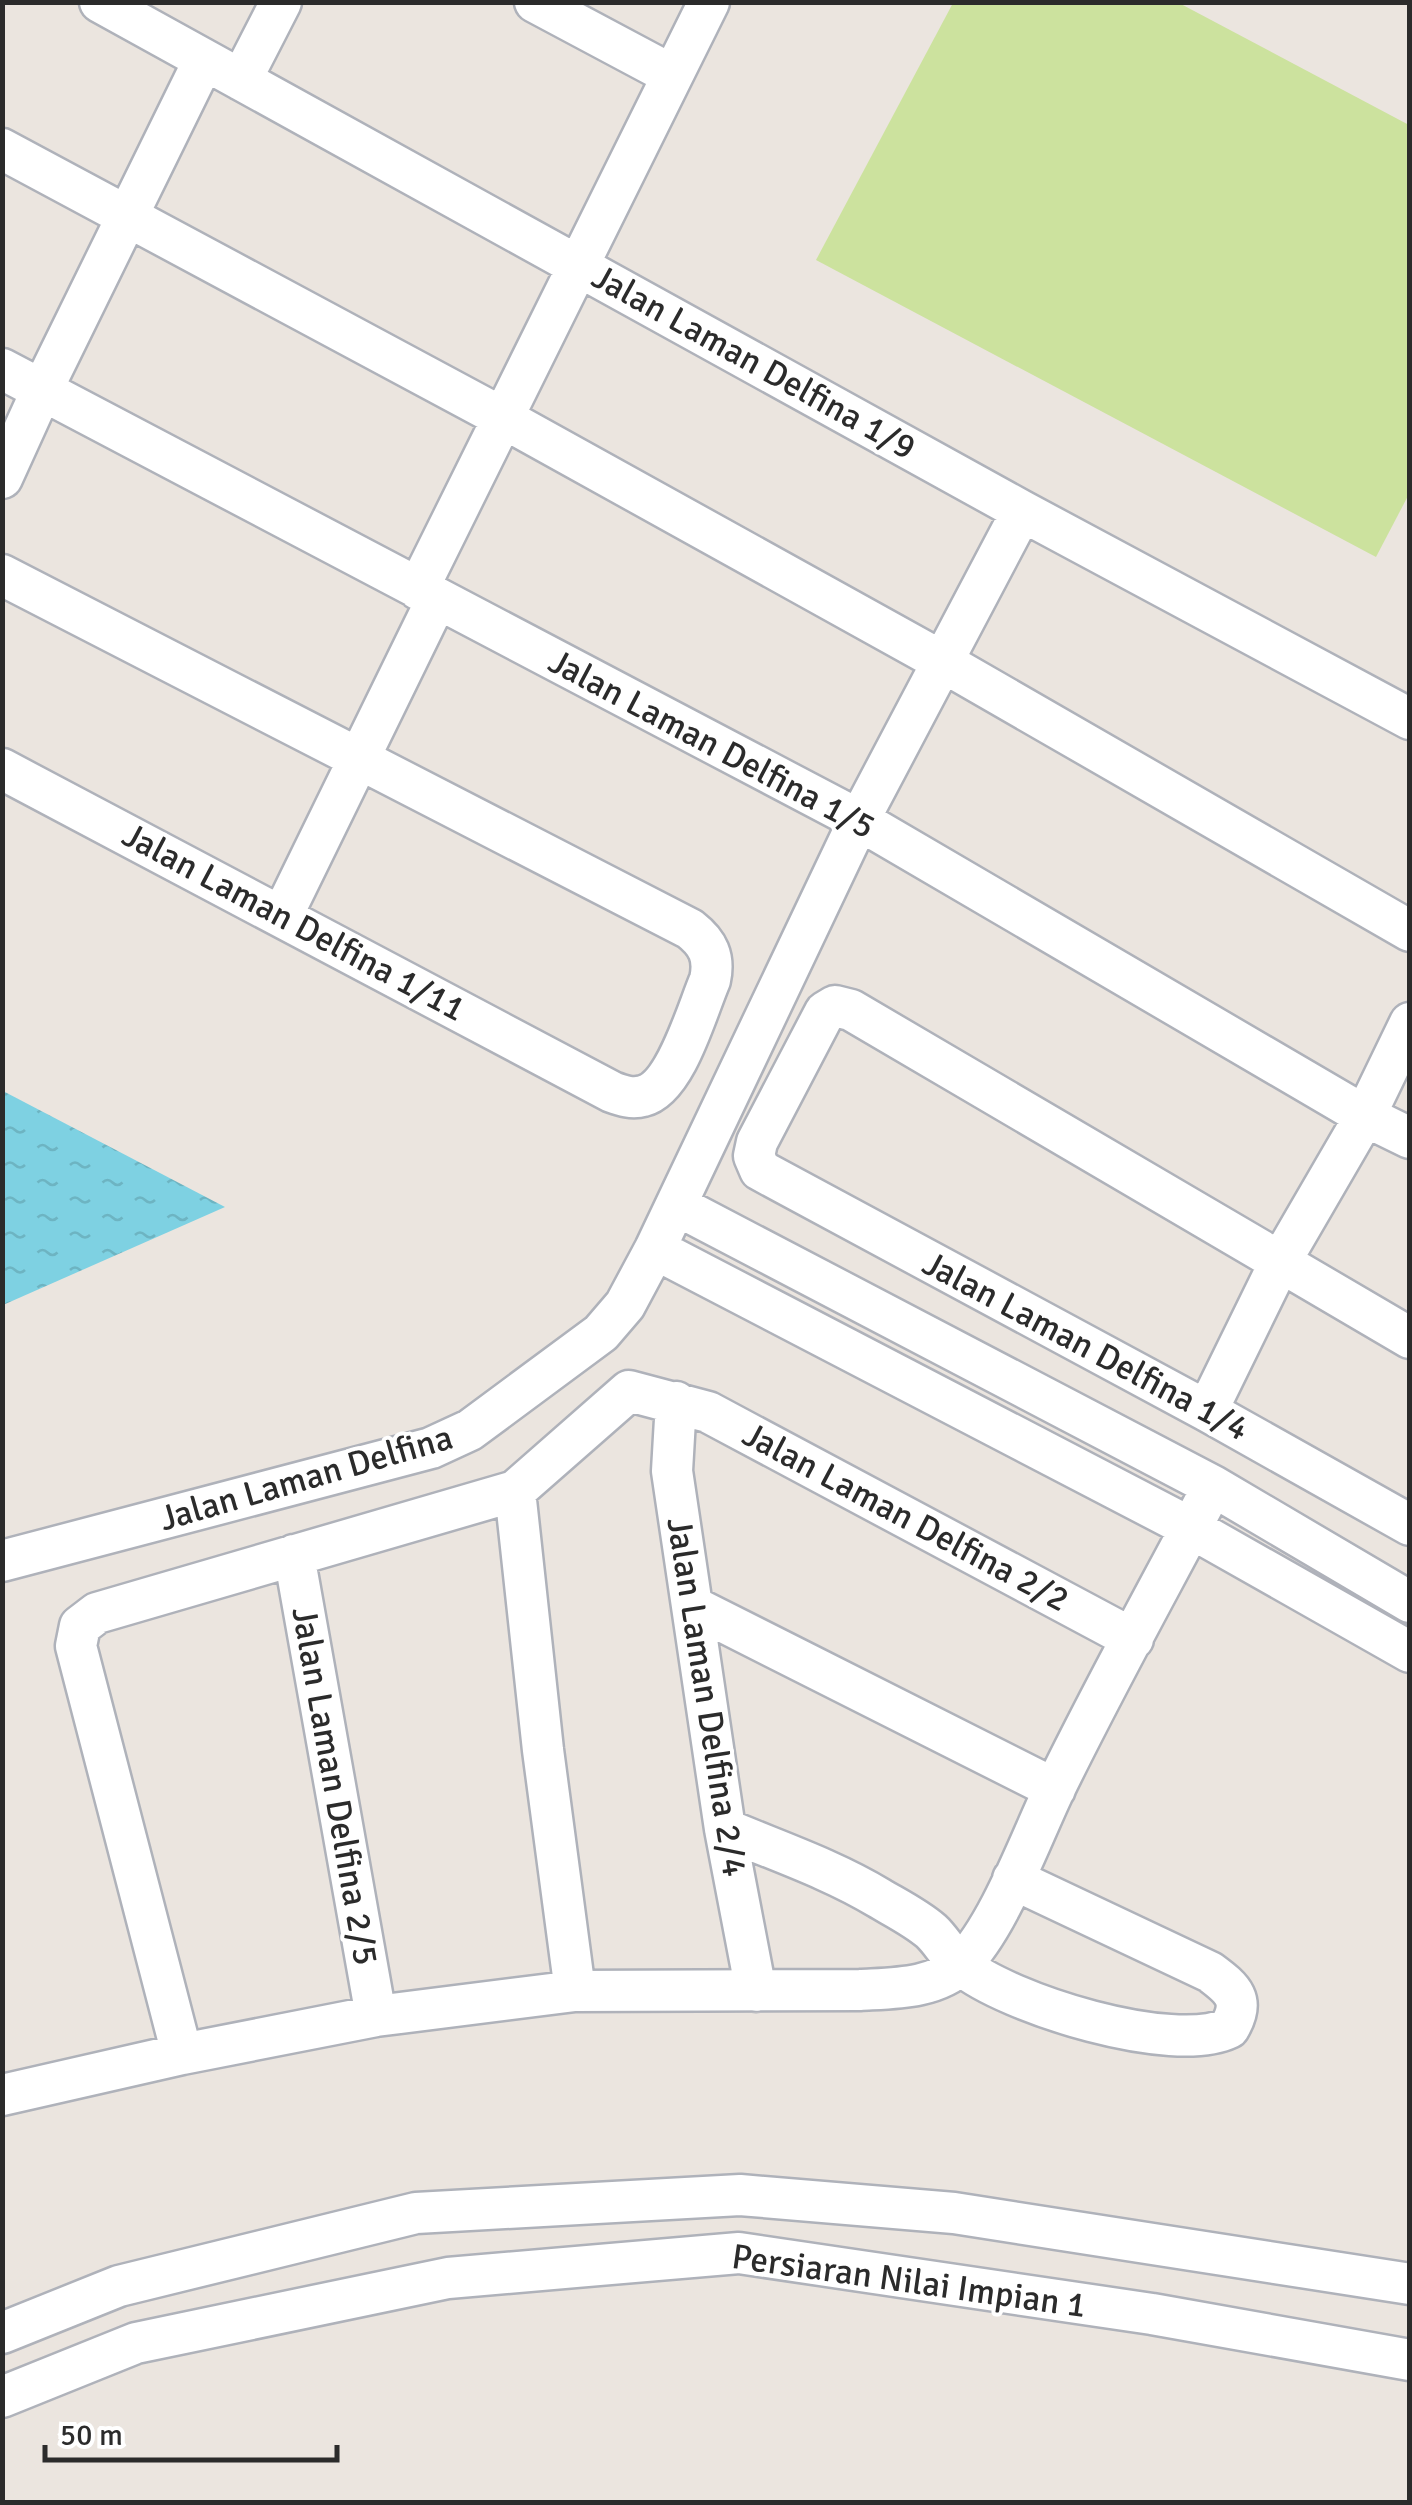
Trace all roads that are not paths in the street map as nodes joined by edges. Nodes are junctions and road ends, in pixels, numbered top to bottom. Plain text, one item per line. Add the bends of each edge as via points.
1 (100, 2) edge
2 (281, 2) edge
3 (535, 2) edge
4 (709, 2) edge
5 (204, 60) junction
6 (670, 74) junction
7 (241, 80) junction
8 (2, 149) edge
9 (127, 217) junction
10 (581, 266) junction
11 (2, 369) edge
12 (42, 390) junction
13 (504, 419) junction
14 (2, 478) edge
15 (1022, 511) junction
16 (2, 575) edge
17 (428, 594) junction
18 (943, 662) junction
19 (1410, 719) edge
20 (359, 760) junction
21 (2, 769) edge
22 (860, 820) junction
23 (282, 916) junction
24 (1410, 931) edge
25 (1410, 1023) edge
26 (1365, 1116) junction
27 (1410, 1138) edge
28 (676, 1205) junction
29 (655, 1248) junction
30 (1280, 1264) junction
31 (1410, 1338) edge
32 (676, 1402) junction
33 (1208, 1410) junction
34 (1214, 1486) junction
35 (515, 1491) junction
36 (1410, 1525) edge
37 (1192, 1528) junction
38 (294, 1555) junction
39 (2, 1561) edge
40 (1410, 1602) edge
41 (694, 1607) junction
42 (1133, 1639) junction
43 (1410, 1652) edge
44 (1055, 1789) junction
45 (726, 1829) junction
46 (1014, 1879) junction
47 (961, 1965) junction
48 (575, 1991) junction
49 (756, 1991) junction
50 (376, 2016) junction
51 (182, 2054) junction
52 (2, 2095) edge
53 (1410, 2284) edge
54 (2, 2333) edge
55 (1410, 2360) edge
56 (2, 2396) edge

1 - 5 street, Jalan Laman Delfina 1/9
2 - 7 street
3 - 6 street
4 - 6 street
5 - 7 street, Jalan Laman Delfina 1/9
5 - 9 street
6 - 10 street
7 - 10 street, Jalan Laman Delfina 1/9
8 - 9 street
9 - 12 street
9 - 13 street
10 - 13 street
10 - 15 street, Jalan Laman Delfina 1/9
11 - 12 street, Jalan Laman Delfina 1/5
12 - 14 street
12 - 17 street, Jalan Laman Delfina 1/5
13 - 17 street
13 - 18 street
15 - 18 street, Jalan Laman Delfina
15 - 19 street, Jalan Laman Delfina 1/9
16 - 20 street
17 - 20 street
17 - 22 street, Jalan Laman Delfina 1/5
18 - 22 street, Jalan Laman Delfina
18 - 24 street
20 - 23 street
20 - 23 street, Jalan Laman Delfina 1/11 via 702,938 713,966 710,980 672,1071 646,1096 612,1092
21 - 23 street, Jalan Laman Delfina 1/11
22 - 26 street, Jalan Laman Delfina 1/5
22 - 28 street, Jalan Laman Delfina
25 - 26 street
26 - 27 street, Jalan Laman Delfina 1/5
26 - 30 street
28 - 29 street, Jalan Laman Delfina
28 - 34 street
29 - 37 street
29 - 39 street, Jalan Laman Delfina via 625,1305 601,1332 470,1430 390,1461
30 - 31 street
30 - 33 street
30 - 33 street, Jalan Laman Delfina 1/4 via 834,1006 812,1033 762,1128 754,1156 760,1170
32 - 35 street, Jalan Laman Delfina 2/2 via 629,1391
32 - 41 street, Jalan Laman Delfina 2/4 via 672,1471
32 - 42 street, Jalan Laman Delfina 2/2 via 733,1424
33 - 36 street, Jalan Laman Delfina 1/4
34 - 37 street
34 - 40 street
35 - 38 street
35 - 48 street
37 - 42 street
37 - 43 street
38 - 50 street, Jalan Laman Delfina 2/5
38 - 51 street via 97,1613 80,1626 76,1646
41 - 44 street
41 - 45 street, Jalan Laman Delfina 2/4
42 - 44 street
44 - 46 street
45 - 47 street via 876,1896 930,1930
45 - 49 street, Jalan Laman Delfina 2/4
46 - 47 street
46 - 47 street via 1210,1972 1236,1997 1238,2014 1229,2028 1196,2037 1091,2022 1014,1997
47 - 49 street via 907,1987
48 - 49 street
48 - 50 street
50 - 51 street
51 - 52 street
53 - 54 street, Persiaran Nilai Impian 1 via 954,2214 740,2195 416,2213 119,2286
55 - 56 street, Persiaran Nilai Impian 1 via 738,2253 448,2278 136,2342

